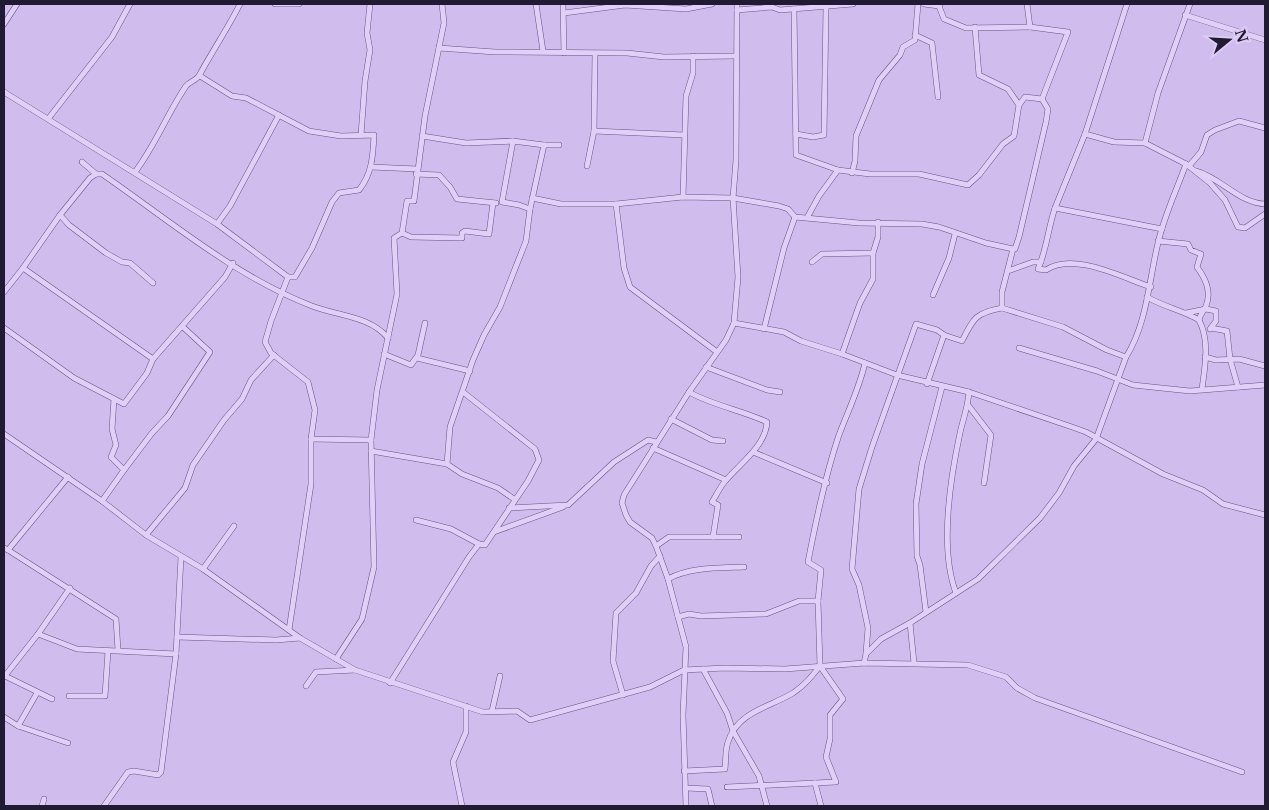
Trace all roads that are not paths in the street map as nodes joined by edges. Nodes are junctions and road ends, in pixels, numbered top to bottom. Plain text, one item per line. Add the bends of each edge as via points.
1 (17, 4) edge
2 (130, 4) edge
3 (240, 4) edge
4 (275, 4) edge
5 (299, 4) edge
6 (370, 4) edge
7 (442, 4) edge
8 (536, 4) edge
9 (563, 4) edge
10 (625, 4) edge
11 (712, 4) edge
12 (730, 4) edge
13 (853, 4) edge
14 (918, 4) edge
15 (924, 4) edge
16 (1027, 4) edge
17 (1126, 4) edge
18 (1190, 4) edge
19 (769, 5) edge
20 (939, 5) edge
21 (737, 6) edge
22 (826, 8) junction
23 (794, 9) junction
24 (564, 13) junction
25 (1185, 15) junction
26 (4, 24) edge
27 (975, 27) junction
28 (1030, 27) junction
29 (915, 35) junction
30 (1265, 40) edge
31 (439, 48) junction
32 (543, 51) junction
33 (564, 53) junction
34 (595, 54) junction
35 (693, 56) junction
36 (736, 56) junction
37 (200, 76) junction
38 (4, 92) edge
39 (938, 97) dead end
40 (1042, 100) junction
41 (1019, 105) junction
42 (279, 115) junction
43 (48, 119) junction
44 (1265, 128) edge
45 (594, 132) junction
46 (796, 134) junction
47 (1085, 134) junction
48 (361, 135) junction
49 (684, 135) junction
50 (422, 136) junction
51 (513, 141) junction
52 (1145, 144) junction
53 (544, 145) junction
54 (559, 145) dead end
55 (82, 162) dead end
56 (855, 162) junction
57 (587, 166) dead end
58 (371, 167) junction
59 (1190, 167) junction
60 (838, 170) junction
61 (417, 171) junction
62 (135, 172) junction
63 (852, 172) junction
64 (866, 173) junction
65 (96, 174) junction
66 (683, 197) junction
67 (532, 198) junction
68 (733, 198) junction
69 (502, 202) junction
70 (493, 203) junction
71 (616, 204) junction
72 (1265, 204) edge
73 (1056, 208) junction
74 (530, 209) junction
75 (1265, 214) edge
76 (60, 215) junction
77 (808, 216) junction
78 (795, 217) junction
79 (878, 222) junction
80 (217, 224) junction
81 (1162, 229) junction
82 (402, 233) junction
83 (955, 234) junction
84 (1158, 241) junction
85 (1013, 248) junction
86 (873, 253) junction
87 (1042, 260) junction
88 (812, 262) dead end
89 (233, 263) junction
90 (1054, 264) junction
91 (23, 268) junction
92 (1008, 271) junction
93 (288, 277) junction
94 (154, 282) dead end
95 (1151, 287) junction
96 (4, 292) edge
97 (281, 294) junction
98 (933, 295) dead end
99 (1147, 297) junction
100 (1002, 308) junction
101 (1202, 310) junction
102 (1186, 313) junction
103 (1199, 320) junction
104 (425, 323) dead end
105 (734, 323) junction
106 (4, 328) edge
107 (183, 328) junction
108 (1211, 328) junction
109 (764, 329) junction
110 (1204, 331) junction
111 (944, 335) junction
112 (388, 338) junction
113 (1019, 348) dead end
114 (717, 352) junction
115 (384, 354) junction
116 (842, 354) junction
117 (274, 355) junction
118 (1126, 357) junction
119 (1205, 357) junction
120 (417, 358) junction
121 (153, 359) junction
122 (1230, 359) junction
123 (865, 363) junction
124 (1265, 366) edge
125 (706, 367) junction
126 (470, 371) junction
127 (897, 375) junction
128 (1119, 381) junction
129 (927, 384) junction
130 (1265, 384) edge
131 (942, 387) junction
132 (1238, 387) junction
133 (1202, 389) junction
134 (464, 392) junction
135 (689, 392) junction
136 (780, 392) dead end
137 (969, 392) junction
138 (114, 399) junction
139 (968, 405) junction
140 (671, 419) junction
141 (4, 434) edge
142 (1096, 438) junction
143 (311, 439) junction
144 (371, 440) junction
145 (723, 441) dead end
146 (655, 445) junction
147 (371, 451) junction
148 (753, 452) junction
149 (446, 464) junction
150 (124, 470) junction
151 (68, 477) junction
152 (726, 480) junction
153 (826, 483) junction
154 (984, 483) dead end
155 (514, 499) junction
156 (102, 501) junction
157 (568, 505) junction
158 (509, 508) junction
159 (1265, 515) edge
160 (416, 520) dead end
161 (234, 526) dead end
162 (493, 532) junction
163 (146, 535) junction
164 (713, 537) junction
165 (739, 537) dead end
166 (479, 544) junction
167 (656, 546) junction
168 (6, 549) edge
169 (660, 556) junction
170 (181, 557) junction
171 (744, 567) dead end
172 (203, 569) junction
173 (668, 579) junction
174 (70, 588) junction
175 (956, 593) junction
176 (818, 602) junction
177 (926, 612) junction
178 (678, 617) junction
179 (910, 623) junction
180 (289, 630) junction
181 (38, 634) junction
182 (177, 637) junction
183 (300, 638) junction
184 (118, 650) junction
185 (108, 651) junction
186 (176, 654) junction
187 (866, 654) junction
188 (336, 659) junction
189 (864, 663) junction
190 (914, 663) junction
191 (820, 666) junction
192 (703, 669) junction
193 (355, 670) junction
194 (684, 670) junction
195 (500, 676) dead end
196 (4, 677) edge
197 (390, 683) junction
198 (306, 686) dead end
199 (37, 693) junction
200 (623, 695) junction
201 (69, 696) dead end
202 (52, 699) dead end
203 (466, 706) junction
204 (492, 711) junction
205 (4, 717) edge
206 (18, 726) junction
207 (733, 731) junction
208 (68, 743) dead end
209 (684, 771) junction
210 (1242, 772) dead end
211 (815, 783) junction
212 (727, 786) dead end
213 (761, 786) junction
214 (686, 788) junction
215 (44, 799) dead end
216 (42, 806) edge
217 (104, 806) edge
218 (462, 806) edge
219 (686, 806) edge
220 (712, 806) edge
221 (766, 806) edge
222 (822, 806) edge

1 - 26 street
2 - 43 street via 112,37
3 - 37 street
4 - 5 street
6 - 48 street via 367,33 370,50
7 - 31 street via 444,23
8 - 32 street
9 - 24 street
10 - 11 street via 686,9
10 - 24 street
12 - 21 street
13 - 22 street
14 - 29 street
15 - 20 street
16 - 28 street
17 - 47 street
18 - 25 street
19 - 21 street
19 - 23 street via 780,10
20 - 27 street via 944,19 966,28
21 - 36 street
22 - 23 street
22 - 46 street via 824,134 813,137
23 - 46 street
24 - 33 street
25 - 30 street
25 - 52 street
27 - 28 street
27 - 41 street via 979,75 1008,89
28 - 40 street via 1068,32
29 - 39 street via 932,43
29 - 56 street via 915,40 903,47 879,80 856,136
31 - 32 street
31 - 50 street
32 - 33 street
33 - 34 street
34 - 35 street
34 - 45 street
35 - 36 street
35 - 49 street
36 - 68 street
37 - 42 street via 232,96 246,98
37 - 62 street via 187,84
38 - 43 street
40 - 41 street via 1025,98
40 - 85 street via 1048,109 1046,122 1017,243
41 - 64 street via 1014,136 1003,144 968,185 919,174
42 - 48 street via 309,131
42 - 80 street
43 - 62 street
44 - 59 street via 1238,121 1215,130 1207,136
45 - 49 street
45 - 57 street
46 - 60 street via 796,155
47 - 52 street via 1114,142
47 - 73 street
48 - 58 street via 374,135
49 - 66 street
50 - 51 street via 466,143
50 - 61 street
51 - 53 street
51 - 69 street
52 - 59 street
53 - 54 street
53 - 67 street
55 - 65 street
56 - 63 street
56 - 64 street
58 - 61 street
58 - 93 street via 359,190 339,193 332,202 295,277
59 - 72 street via 1216,179 1245,199
59 - 75 street via 1225,200 1238,226 1246,228
59 - 81 street
60 - 63 street
60 - 77 street
61 - 70 street via 438,175 457,199
61 - 82 street via 414,201 407,201
62 - 80 street via 146,182
63 - 64 street
65 - 76 street
65 - 89 street via 102,174
66 - 68 street
66 - 71 street
67 - 71 street via 561,204
67 - 74 street
68 - 78 street via 779,206 788,209
68 - 105 street via 738,277
69 - 70 street
69 - 74 street
70 - 82 street via 489,234 466,231 462,238 456,238 411,237
71 - 114 street via 624,268 630,287
73 - 81 street
73 - 87 street
74 - 126 street via 526,241
76 - 91 street
76 - 94 street via 106,253 130,263
77 - 78 street
77 - 79 street via 859,223
78 - 109 street
79 - 83 street via 922,224
79 - 86 street
80 - 93 street
81 - 84 street
82 - 112 street via 394,238 397,294
83 - 85 street
83 - 98 street
84 - 95 street
84 - 101 street via 1188,244 1191,250 1200,254 1197,267 1208,282 1206,306
85 - 92 street
86 - 88 street via 822,254
86 - 116 street via 872,284 860,303
87 - 90 street
87 - 90 street via 1038,269 1046,270
87 - 92 street
89 - 97 street
89 - 107 street
90 - 95 street via 1105,270
91 - 96 street
91 - 121 street
92 - 100 street via 1002,292
93 - 97 street
95 - 99 street
97 - 112 street via 322,310 370,323
97 - 117 street via 265,342
99 - 102 street
99 - 118 street
100 - 111 street via 982,312 970,324 962,340
100 - 118 street via 1063,327
101 - 102 street
101 - 103 street
101 - 108 street via 1216,311 1218,316
102 - 103 street
103 - 110 street
104 - 120 street
105 - 109 street
105 - 114 street
106 - 138 street via 50,362
107 - 121 street
107 - 150 street via 210,352 168,416
108 - 110 street
108 - 122 street via 1227,331
109 - 116 street via 784,332
110 - 119 street
111 - 127 street via 916,324
111 - 129 street
112 - 115 street
113 - 128 street via 1097,371
114 - 125 street
115 - 120 street via 411,365
115 - 144 street via 376,390
116 - 123 street
117 - 143 street via 310,385 315,410
117 - 163 street via 251,380 242,399 193,465 185,488
118 - 128 street
119 - 122 street
119 - 133 street
120 - 126 street
121 - 138 street via 147,374 124,404
122 - 124 street
122 - 132 street
123 - 127 street
123 - 153 street
125 - 135 street
125 - 136 street
126 - 134 street
127 - 129 street
127 - 187 street via 859,489 852,569 859,585 868,628
128 - 133 street via 1174,391
128 - 142 street
129 - 131 street
130 - 132 street
131 - 137 street
131 - 177 street via 922,464 916,504 916,541
132 - 133 street
134 - 149 street via 450,427
134 - 155 street via 537,452 538,460 533,472
135 - 140 street
135 - 148 street via 704,401 767,422 767,428
137 - 139 street
137 - 142 street
138 - 150 street via 112,429 116,446 111,457
139 - 154 street via 991,435
139 - 175 street via 960,434 946,522 952,583
140 - 145 street via 712,440
140 - 146 street
141 - 151 street
142 - 159 street via 1163,474 1203,490 1224,504
142 - 175 street via 1040,518 990,568
143 - 144 street
143 - 180 street via 311,484
144 - 147 street
146 - 152 street
146 - 157 street via 648,440 614,462
146 - 167 street via 622,503 630,522 648,535
147 - 149 street
147 - 188 street via 374,567 362,619
148 - 152 street
148 - 153 street
149 - 155 street
150 - 156 street
151 - 156 street
151 - 168 street
152 - 164 street via 712,502 718,505
153 - 176 street via 808,562 820,570
155 - 158 street
156 - 163 street
157 - 158 street
157 - 162 street
158 - 162 street
160 - 166 street via 446,527
161 - 172 street
162 - 166 street via 486,544
163 - 170 street
164 - 165 street
164 - 167 street via 669,537
166 - 197 street
167 - 169 street
168 - 174 street
169 - 173 street
169 - 200 street via 636,594 616,613 613,661
170 - 172 street
170 - 182 street
171 - 173 street via 705,569
172 - 180 street
173 - 178 street
174 - 181 street
174 - 184 street via 116,619
175 - 177 street
176 - 178 street via 799,601 766,614 689,614
176 - 191 street
177 - 179 street
178 - 194 street via 686,649
179 - 187 street via 881,639
179 - 190 street
180 - 183 street
181 - 185 street via 77,649
181 - 196 street
182 - 183 street
182 - 186 street
183 - 188 street
184 - 185 street
184 - 186 street
185 - 201 street via 105,696
186 - 217 street via 161,772 158,775 128,772
187 - 189 street
188 - 193 street
189 - 190 street
189 - 191 street
190 - 210 street via 968,665 994,672 1035,698
191 - 192 street
191 - 207 street via 806,684 758,709
191 - 211 street via 843,699 830,715 826,757 836,782
192 - 194 street
192 - 207 street
193 - 197 street
193 - 198 street via 316,672
194 - 200 street via 650,687
194 - 209 street
195 - 204 street
196 - 199 street
197 - 203 street
199 - 202 street
199 - 206 street
200 - 204 street via 530,720 516,711
203 - 204 street via 483,712
203 - 218 street via 466,732 452,762
205 - 206 street
206 - 208 street
207 - 209 street via 727,744 725,769
207 - 213 street via 759,776
209 - 214 street
211 - 213 street
211 - 222 street
212 - 213 street
213 - 221 street
214 - 219 street
214 - 220 street via 708,789
215 - 216 street

